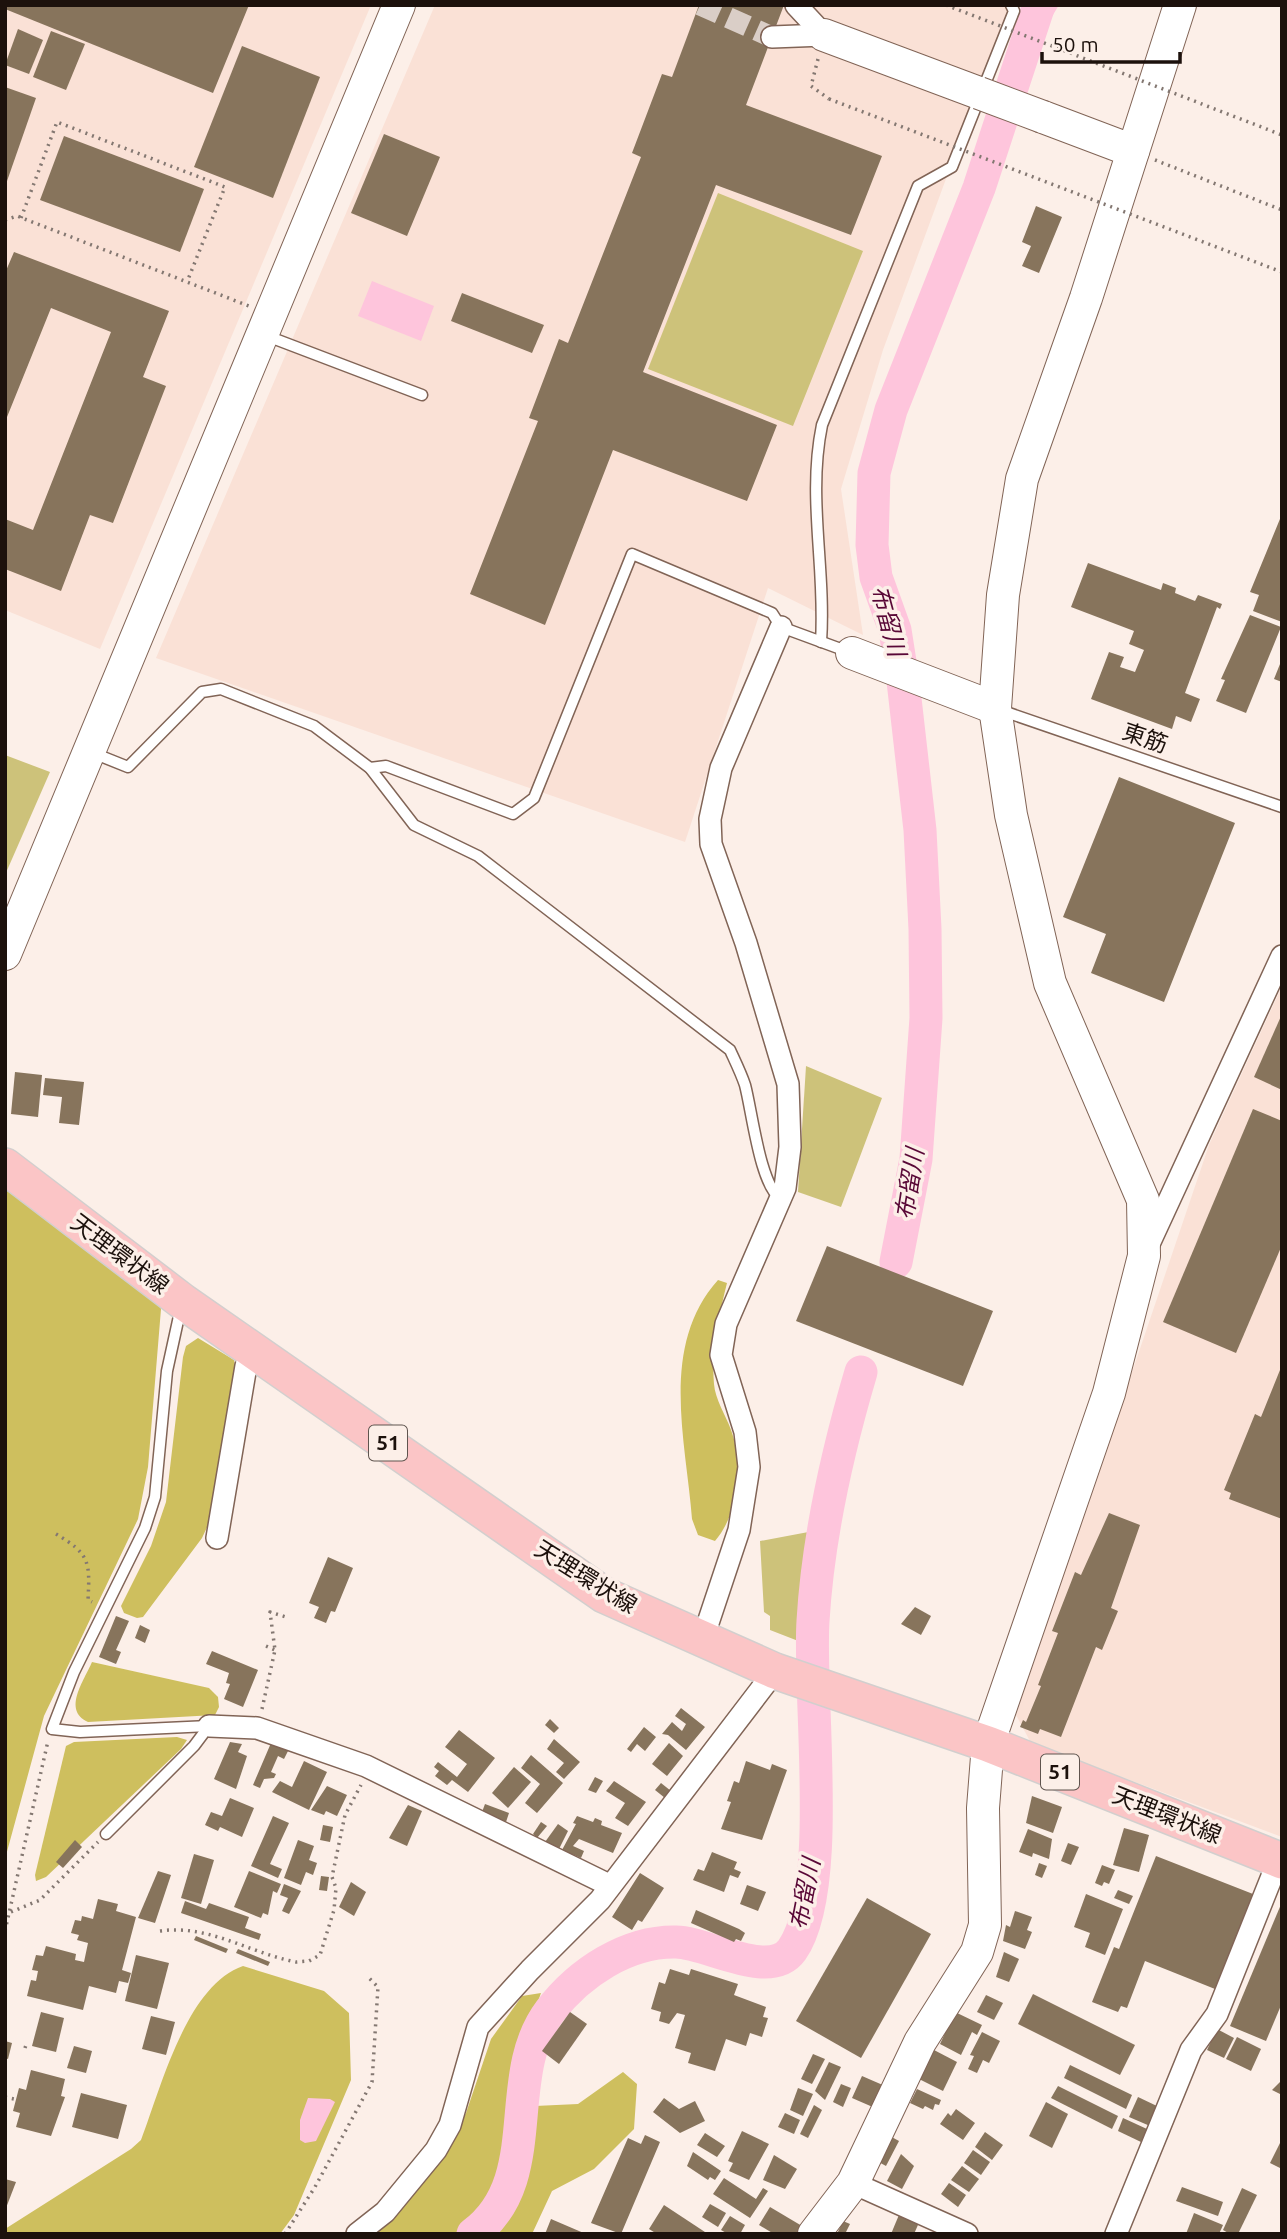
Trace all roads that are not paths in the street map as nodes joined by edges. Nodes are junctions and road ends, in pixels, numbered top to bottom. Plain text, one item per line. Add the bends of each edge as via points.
1 (399, 5) edge
2 (796, 5) edge
3 (1011, 5) edge
4 (1180, 5) edge
5 (824, 35) junction
6 (772, 37) tunnel mouth
7 (1133, 151) junction
8 (260, 322) junction
9 (422, 395) dead end
10 (780, 627) junction
11 (821, 642) junction
12 (852, 653) joint
13 (995, 708) junction
14 (90, 752) junction
15 (370, 768) junction
16 (1282, 807) edge
17 (5, 954) edge
18 (1282, 956) edge
19 (5, 1167) edge
20 (781, 1199) junction
21 (1144, 1256) junction
22 (182, 1301) junction
23 (255, 1350) junction
24 (217, 1538) dead end
25 (702, 1641) junction
26 (785, 1674) junction
27 (209, 1726) junction
28 (988, 1744) junction
29 (106, 1835) road end
30 (1280, 1860) edge
31 (609, 1885) junction
32 (853, 2183) junction
33 (357, 2234) edge
34 (814, 2234) edge
35 (967, 2234) edge
36 (1116, 2234) edge

1 - 8 street
2 - 5 street
3 - 11 lane via 1014,11 952,167 918,186 822,425 814,460
4 - 7 street
5 - 6 street
5 - 7 street, bridge
7 - 13 street via 1022,480 1003,595
8 - 9 lane
8 - 14 street
10 - 11 lane
10 - 15 lane via 772,613 632,554 534,798 513,814 386,766
10 - 20 street via 721,768 710,819 711,844 788,1084 790,1147
11 - 12 lane
12 - 13 street
13 - 16 lane, 東筋
13 - 21 street via 1011,815 1050,983 1143,1200
14 - 15 lane via 128,768 202,692 221,689 314,726
14 - 17 street
15 - 20 lane via 414,825 478,856 730,1050 744,1083 767,1178 773,1194
18 - 21 street
19 - 22 main road, 天理環状線 / 51
20 - 25 street via 726,1324 722,1355 746,1432 749,1467 739,1530
21 - 28 street via 1109,1393
22 - 23 main road, 天理環状線 / 51
22 - 27 lane via 167,1371 155,1497 130,1563 74,1672 52,1729 80,1732
23 - 24 street via 246,1366
23 - 25 main road, 天理環状線 / 51 via 604,1595
25 - 26 main road, 天理環状線 / 51
26 - 28 main road, 天理環状線 / 51
26 - 31 street via 712,1749 635,1857
27 - 29 lane
27 - 31 street via 257,1728 366,1766
28 - 30 main road, 天理環状線 / 51
28 - 32 street via 983,1808 985,1924 977,1951 905,2071
30 - 36 street via 1217,2014 1191,2050
31 - 33 street via 600,1900 478,2027 450,2125 436,2150 385,2213
32 - 34 street
32 - 35 street

